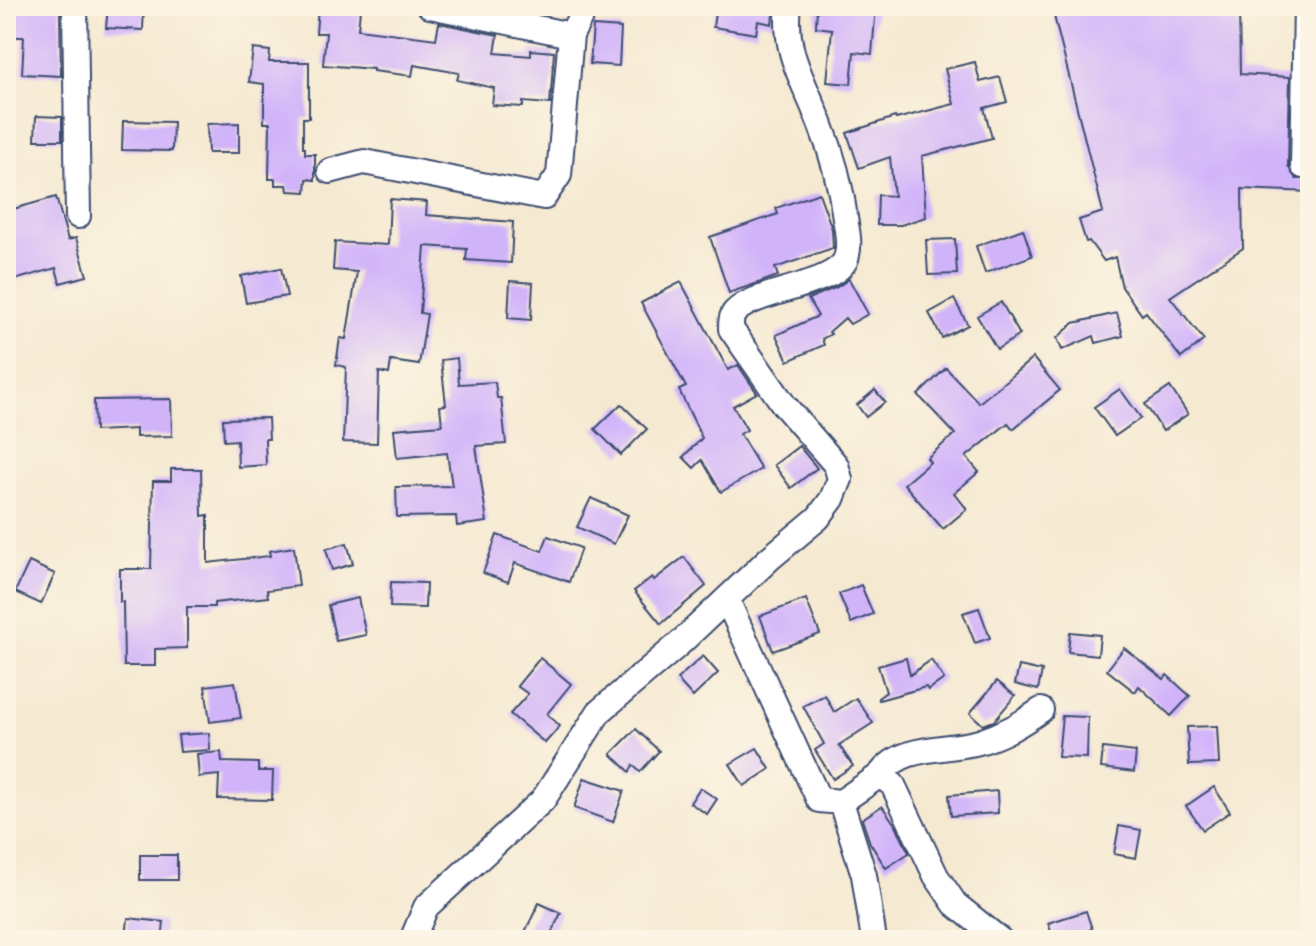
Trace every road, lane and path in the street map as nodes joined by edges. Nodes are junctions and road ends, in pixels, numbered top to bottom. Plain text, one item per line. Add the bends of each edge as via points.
1 (75, 6) edge
2 (430, 6) edge
3 (586, 6) edge
4 (789, 6) edge
5 (1306, 6) edge
6 (571, 35) junction
7 (1303, 166) dead end
8 (330, 171) dead end
9 (78, 216) dead end
10 (727, 600) junction
11 (1041, 710) dead end
12 (880, 775) junction
13 (841, 802) junction
14 (412, 940) edge
15 (874, 940) edge
16 (1000, 940) edge

1 - 9 street
2 - 6 street
3 - 6 street
4 - 10 street via 790,51 821,124 842,194 847,259 835,271 735,311 731,329 784,405 836,465 840,479 818,518
5 - 7 street
6 - 8 street via 559,175 544,197 364,162
10 - 13 street via 819,800
10 - 14 street via 599,712 543,800 426,907
11 - 12 street via 1015,729 977,742 889,762
12 - 13 street
12 - 16 street via 893,785 955,904
13 - 15 street via 864,875

